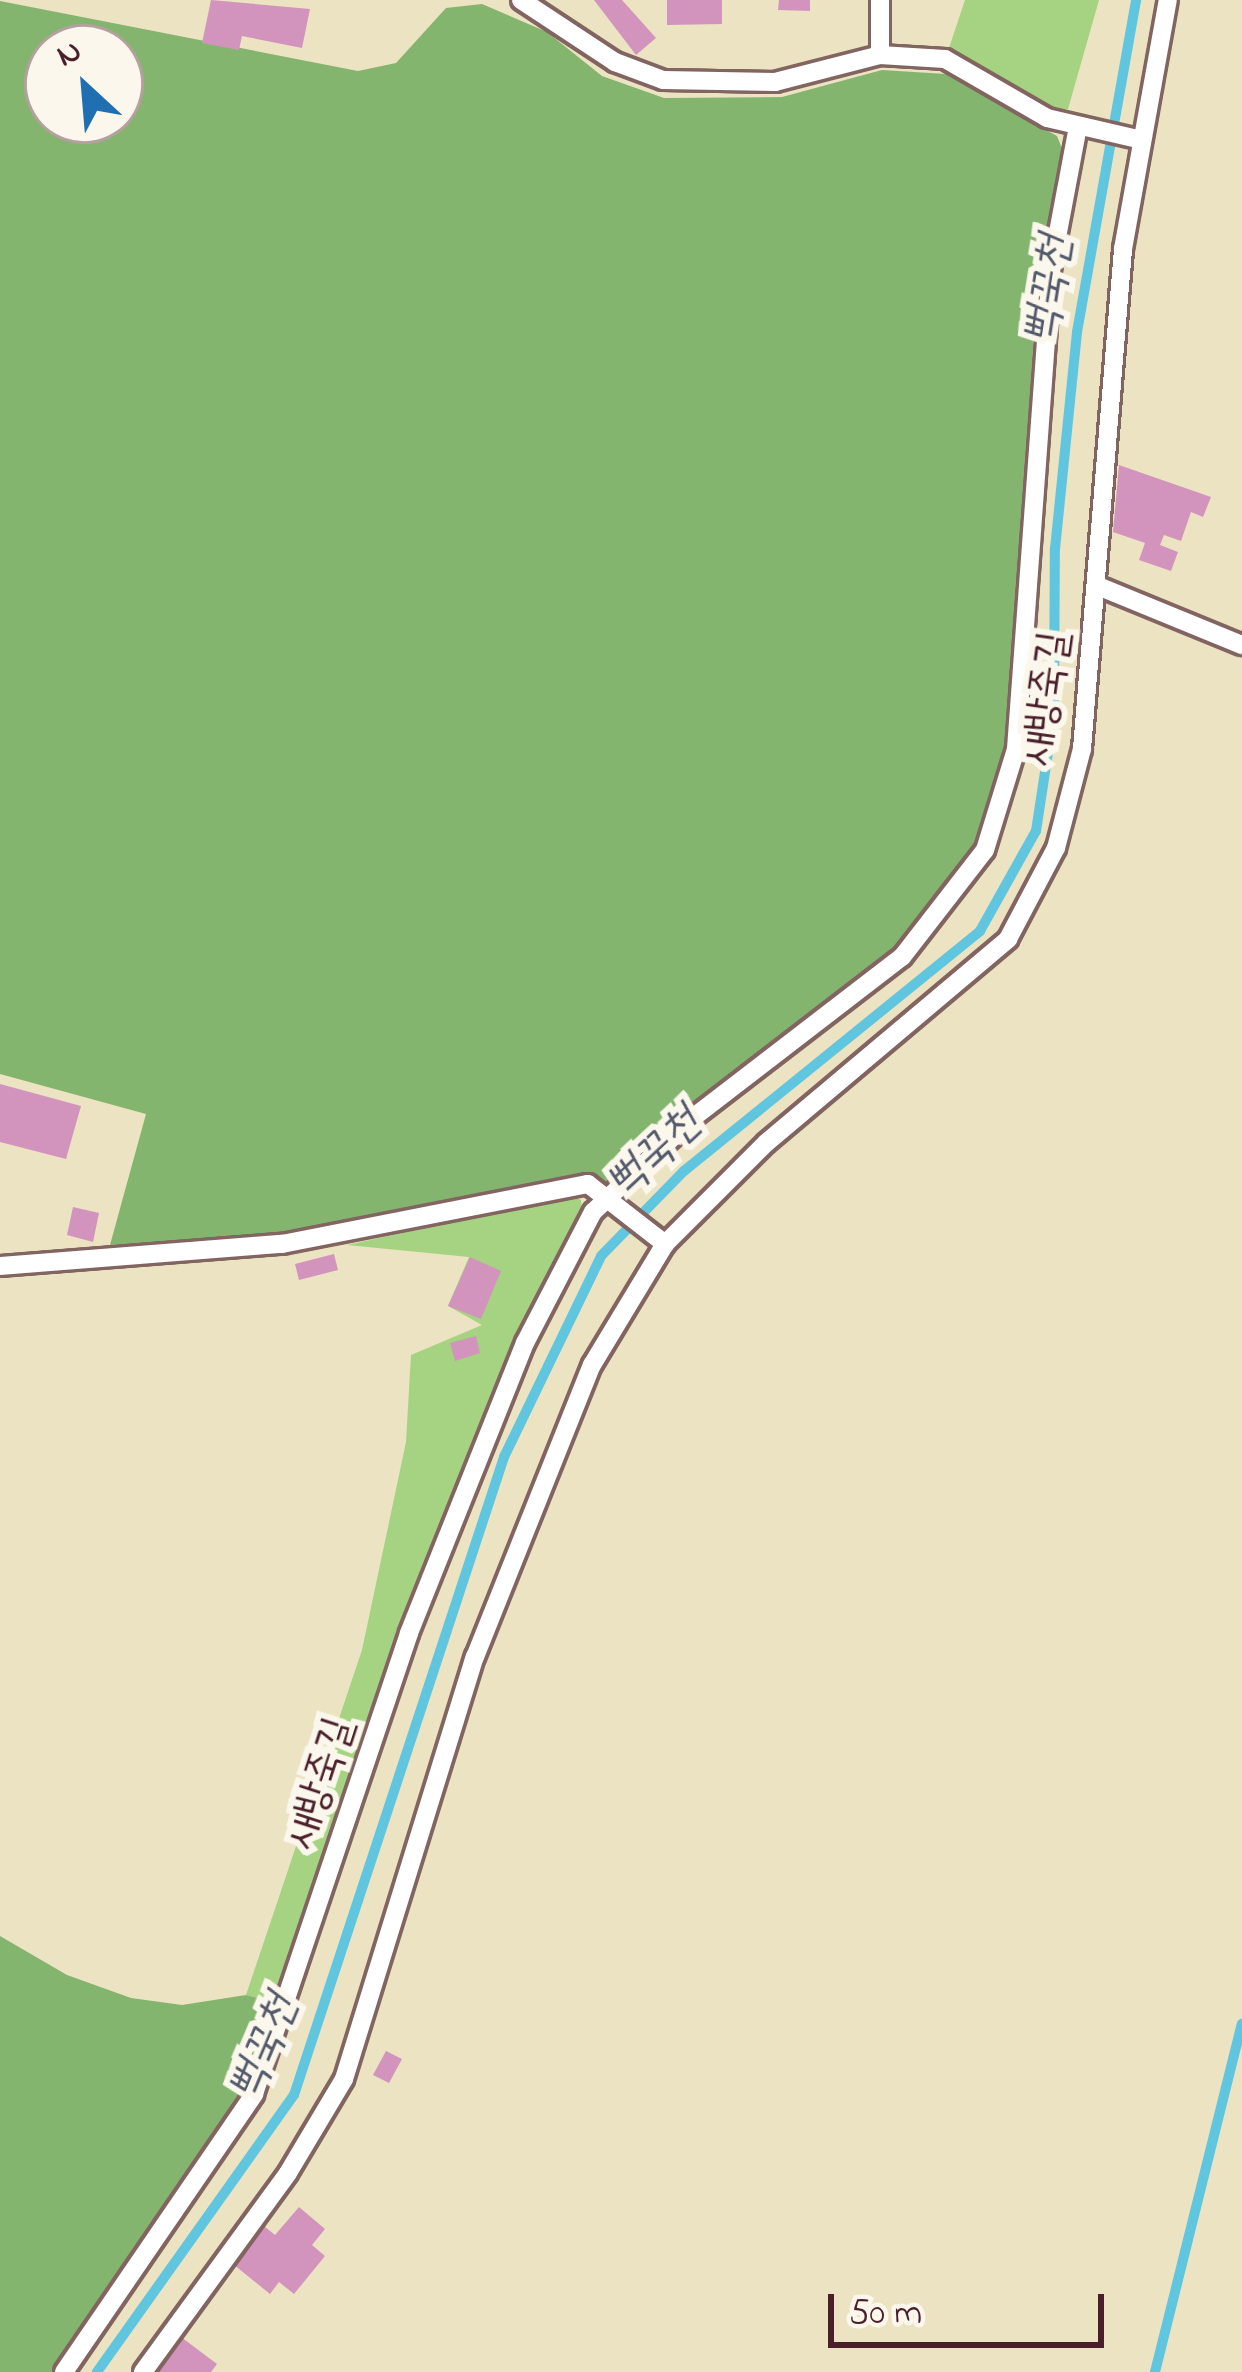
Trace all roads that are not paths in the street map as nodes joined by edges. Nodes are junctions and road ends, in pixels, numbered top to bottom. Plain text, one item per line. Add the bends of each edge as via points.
1 (521, 0) edge
2 (880, 0) edge
3 (1168, 0) edge
4 (880, 55) junction
5 (1082, 129) junction
6 (1138, 139) junction
7 (1098, 586) junction
8 (1242, 645) edge
9 (610, 1200) junction
10 (664, 1244) junction
11 (0, 1266) edge
12 (64, 2372) edge
13 (143, 2372) edge

1 - 4 lane via 615,62 662,80 775,82
2 - 4 lane
3 - 6 lane, 새방죽길
4 - 5 lane via 945,59
5 - 6 lane
5 - 9 lane, 새방죽길 via 1052,264 1016,749 985,850 902,957 694,1117
6 - 7 lane, 새방죽길
7 - 8 lane
7 - 10 lane, 새방죽길 via 1082,749 1056,848 1008,938 766,1143
9 - 10 lane
9 - 11 lane via 589,1184 282,1244
9 - 12 lane, 새방죽길 via 592,1212 525,1343 417,1612 254,2094
10 - 13 lane, 새방죽길 via 592,1365 476,1657 344,2079 288,2173

